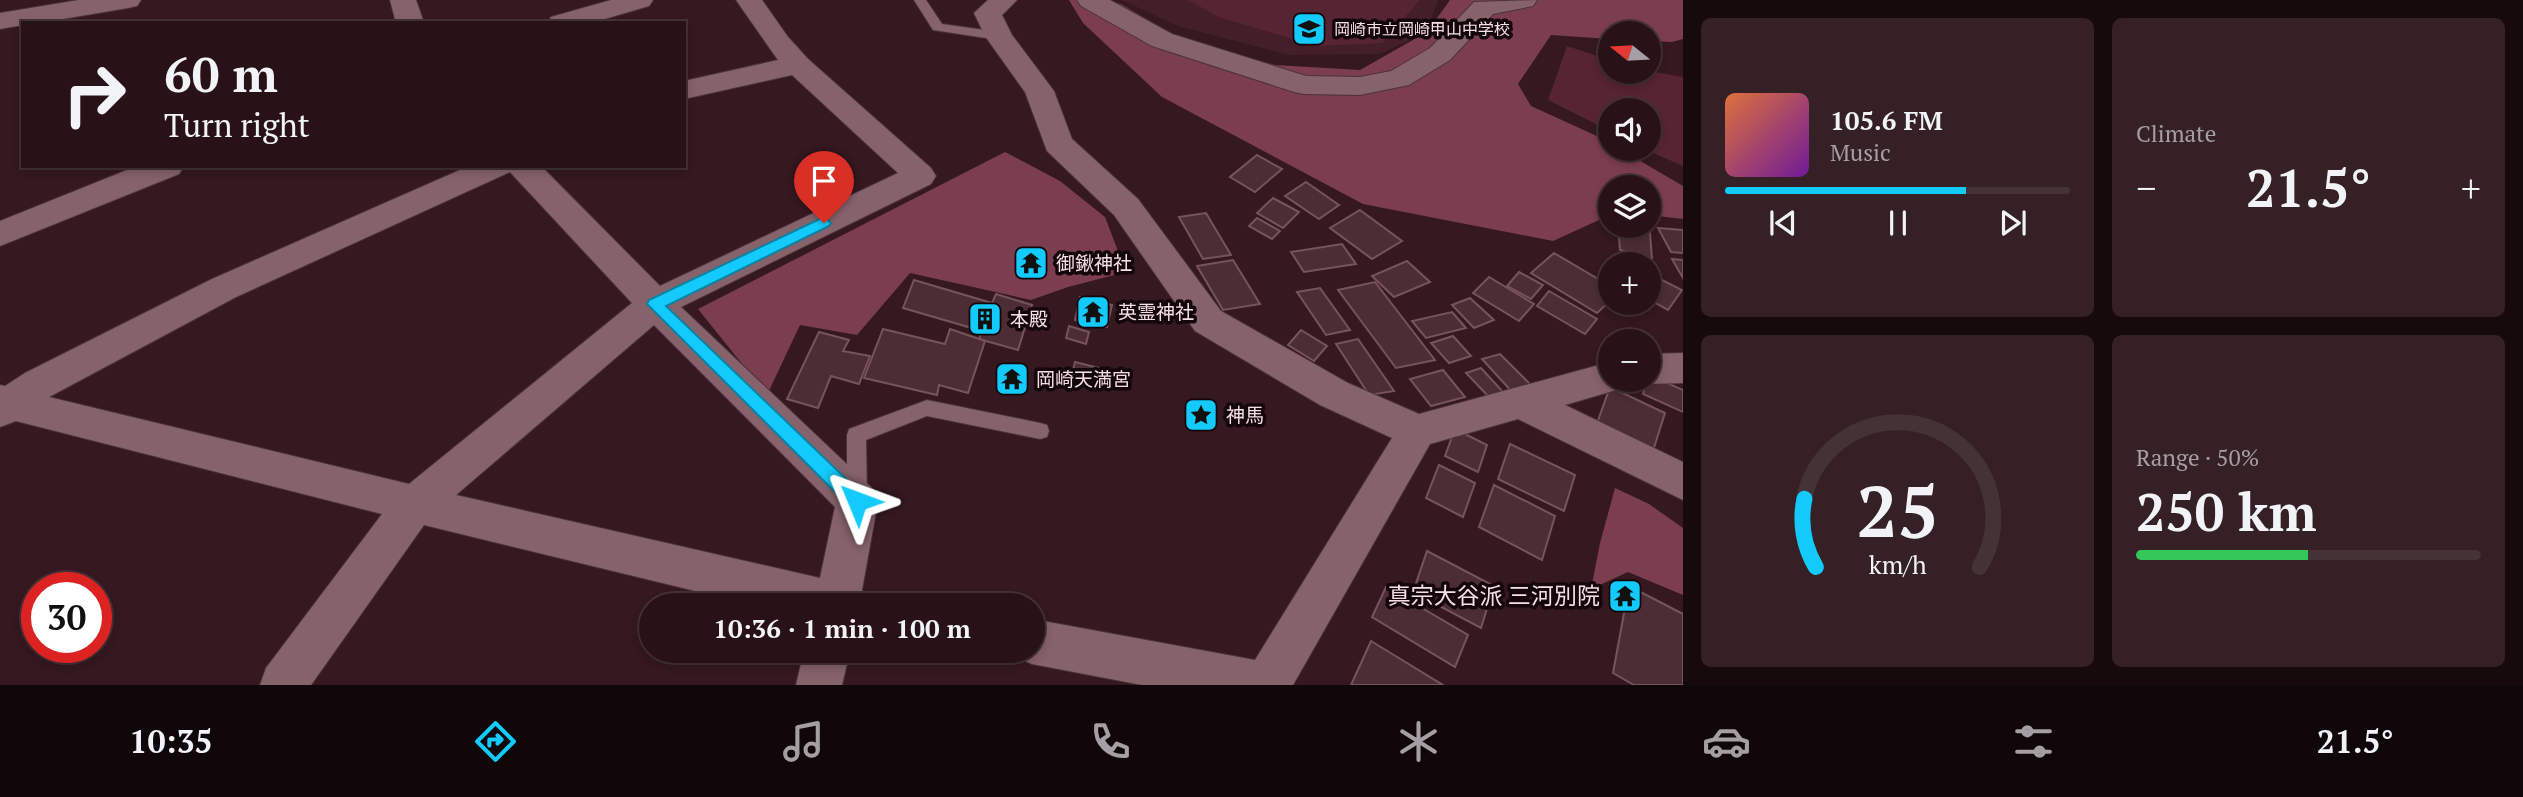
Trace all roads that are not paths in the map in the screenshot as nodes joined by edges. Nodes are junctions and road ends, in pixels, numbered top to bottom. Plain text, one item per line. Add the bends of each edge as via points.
1 (128, 0) edge
2 (403, 0) edge
3 (640, 0) edge
4 (750, 0) edge
5 (920, 0) edge
6 (1004, 0) edge
7 (1090, 0) edge
8 (1524, 0) edge
9 (586, 7) edge
10 (409, 21) edge
11 (564, 21) edge
12 (0, 22) edge
13 (999, 36) junction
14 (798, 65) junction
15 (686, 90) edge
16 (163, 168) edge
17 (494, 168) edge
18 (524, 168) edge
19 (0, 234) edge
20 (655, 304) junction
21 (1683, 368) edge
22 (1661, 369) edge
23 (1598, 380) edge
24 (1518, 401) junction
25 (3, 405) edge
26 (1417, 430) junction
27 (1040, 431) dead end
28 (1683, 482) edge
29 (857, 501) junction
30 (415, 504) junction
31 (790, 593) edge
32 (843, 593) edge
33 (1045, 643) edge
34 (824, 663) edge
35 (283, 685) edge
36 (819, 685) edge
37 (1265, 685) edge

1 - 12 street
2 - 10 street
3 - 9 street
4 - 14 street
5 - 13 lane via 938,27
6 - 13 street via 988,13
7 - 8 street via 1162,40 1252,69 1304,85 1360,86 1399,79 1440,54 1483,8
9 - 11 street
13 - 26 street via 1039,91 1058,144 1126,207 1208,321 1334,394
14 - 15 street
14 - 20 street via 920,176
16 - 19 street
17 - 25 street via 224,288
18 - 20 street
20 - 29 street
20 - 30 street
21 - 22 street
23 - 24 street
24 - 26 street
24 - 28 street
25 - 30 street
26 - 37 street
27 - 29 lane via 927,408 856,435
29 - 32 street
30 - 31 street
30 - 35 street
33 - 37 street
34 - 36 street

